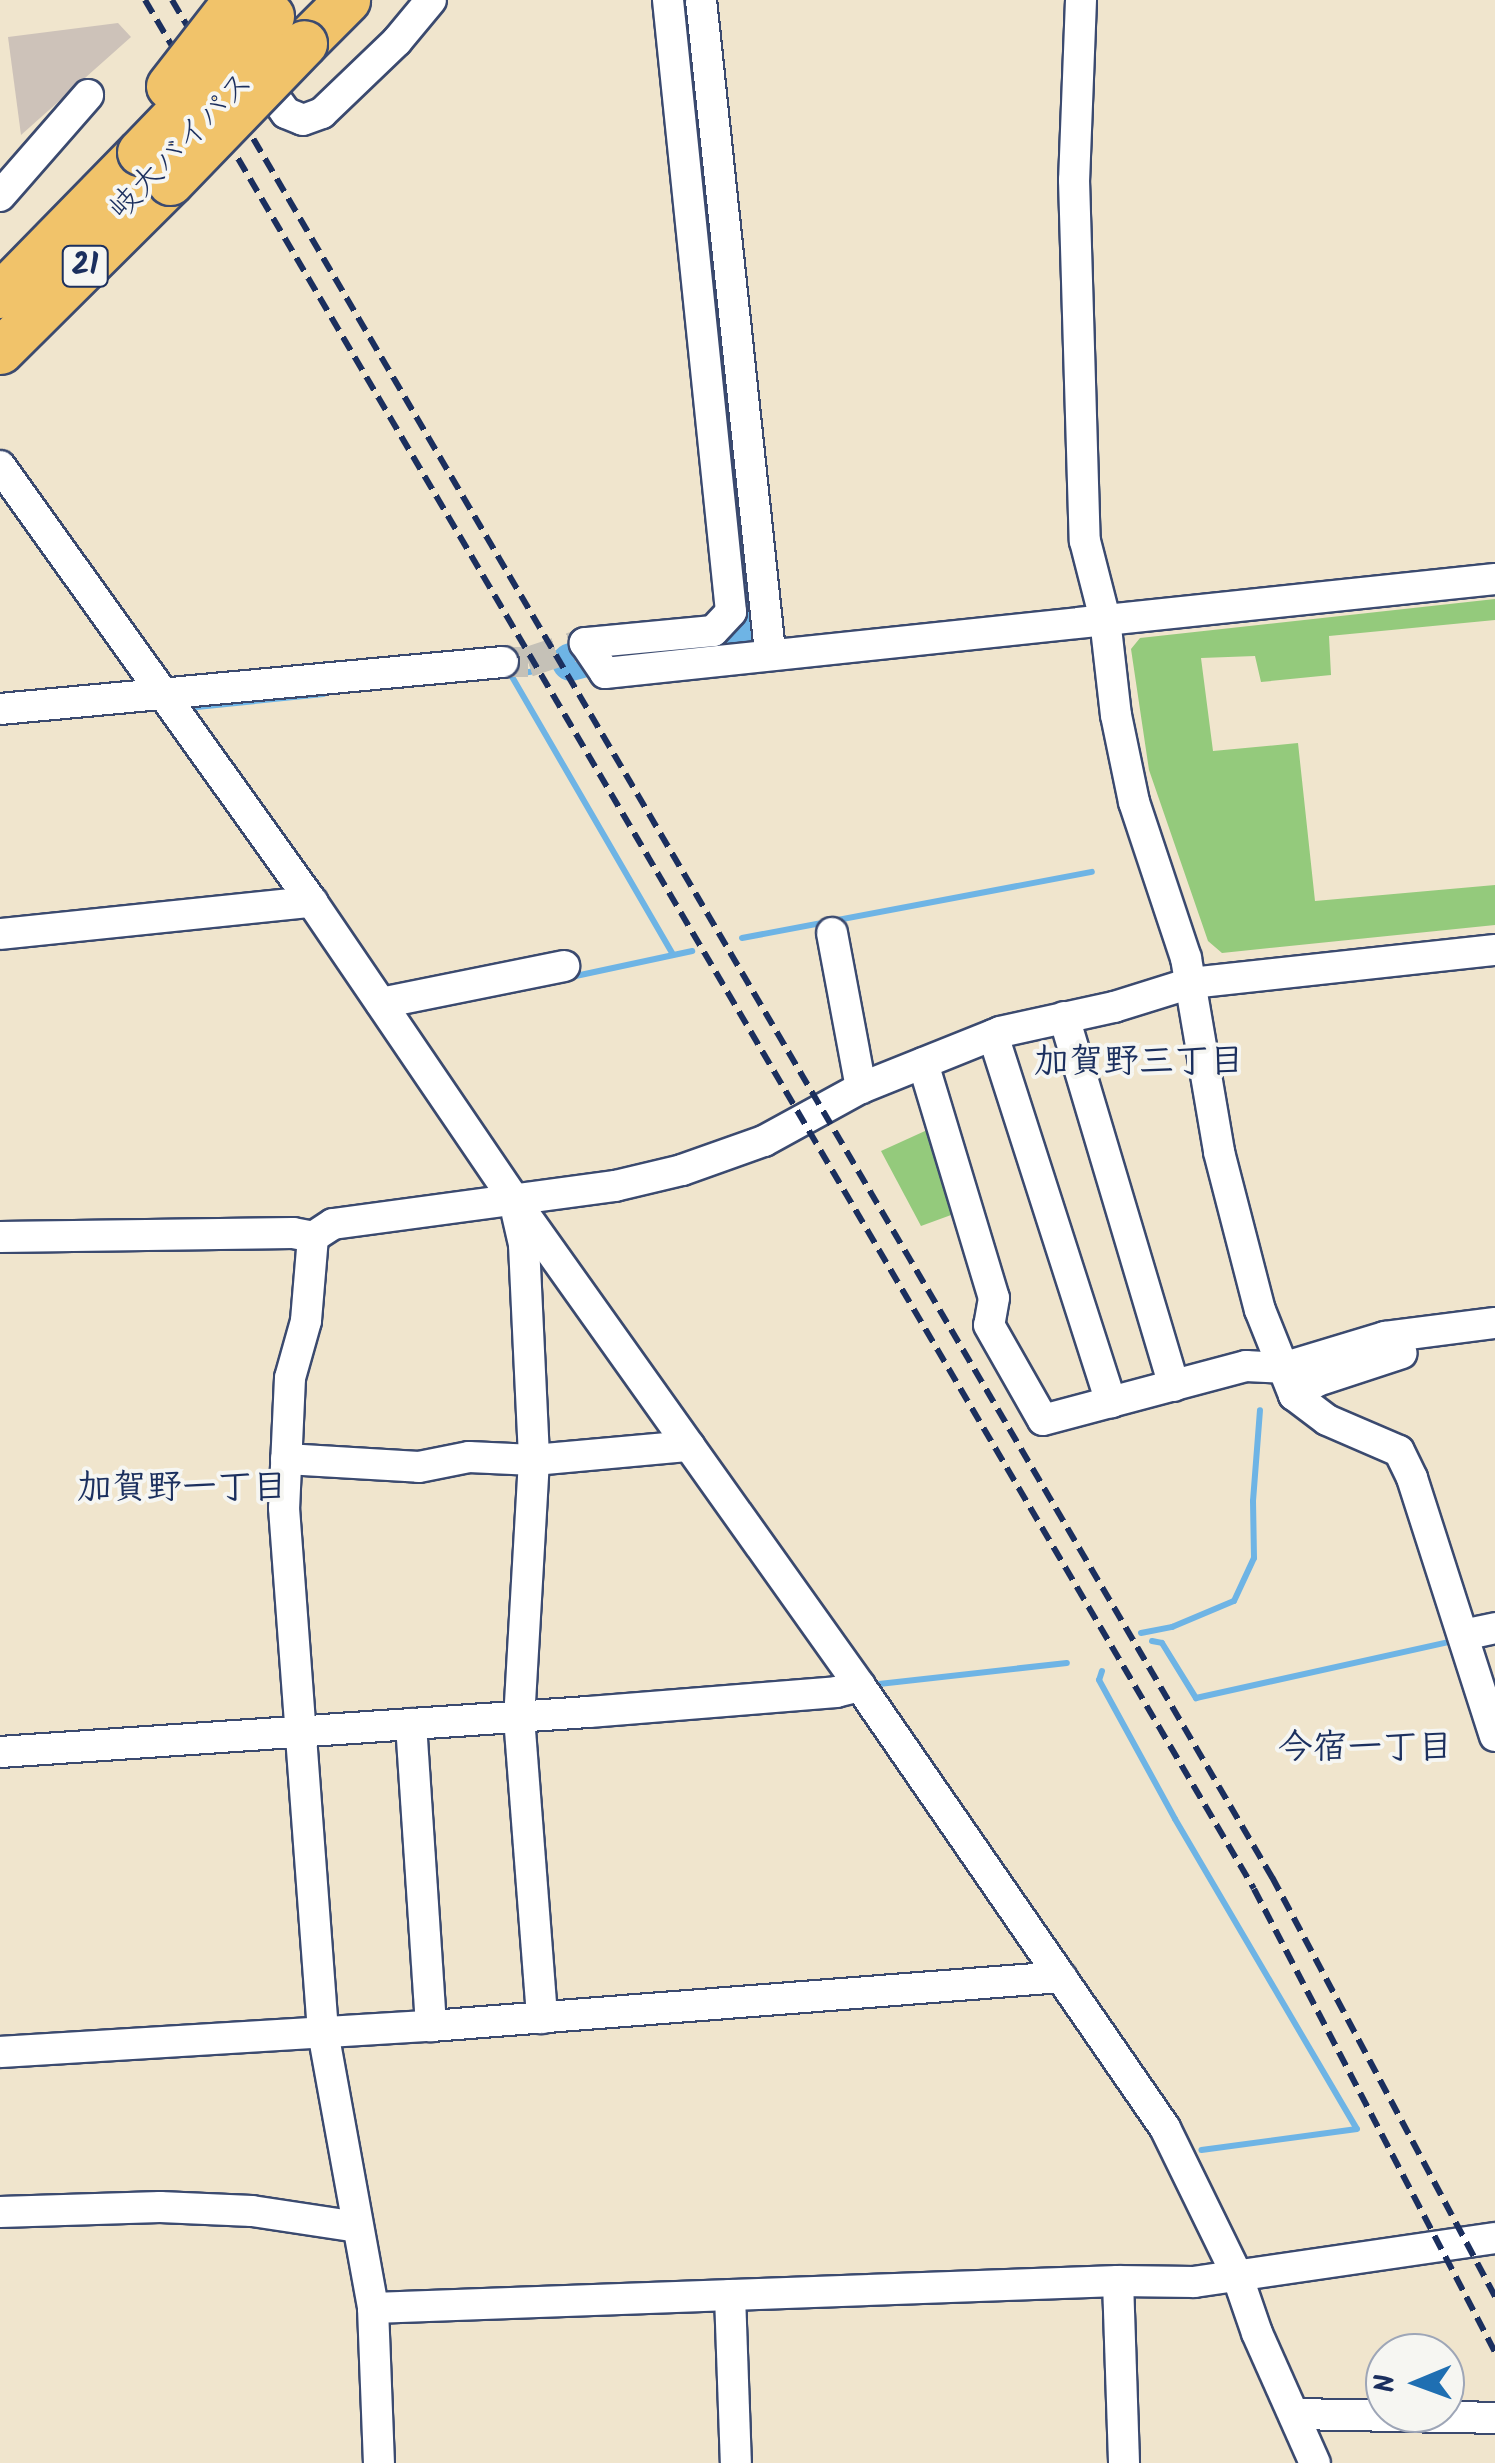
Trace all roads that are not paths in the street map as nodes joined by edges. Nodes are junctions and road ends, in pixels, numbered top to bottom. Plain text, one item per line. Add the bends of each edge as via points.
1 (210, 0) edge
2 (347, 0) edge
3 (430, 0) edge
4 (668, 0) edge
5 (701, 0) edge
6 (1081, 0) edge
7 (285, 15) edge
8 (88, 95) dead end
9 (149, 160) junction
10 (0, 196) edge
11 (0, 272) edge
12 (0, 295) edge
13 (0, 334) edge
14 (0, 350) edge
15 (0, 466) edge
16 (1495, 579) edge
17 (1105, 619) junction
18 (770, 652) junction
19 (503, 662) tunnel mouth
20 (160, 691) junction
21 (0, 709) edge
22 (312, 902) junction
23 (832, 932) dead end
24 (0, 934) edge
25 (1495, 950) edge
26 (564, 966) dead end
27 (1192, 983) junction
28 (381, 1002) junction
29 (1064, 1017) junction
30 (993, 1035) junction
31 (923, 1063) junction
32 (860, 1088) junction
33 (515, 1201) junction
34 (313, 1236) junction
35 (0, 1237) edge
36 (1495, 1324) edge
37 (1495, 1344) edge
38 (1288, 1381) junction
39 (1174, 1386) junction
40 (1111, 1402) junction
41 (689, 1446) junction
42 (286, 1459) junction
43 (534, 1460) junction
44 (1495, 1628) edge
45 (1462, 1635) junction
46 (860, 1686) junction
47 (519, 1717) junction
48 (411, 1724) junction
49 (300, 1730) junction
50 (1495, 1736) edge
51 (0, 1752) edge
52 (1061, 1977) junction
53 (542, 2018) junction
54 (430, 2026) junction
55 (323, 2032) junction
56 (0, 2052) edge
57 (0, 2212) edge
58 (358, 2227) junction
59 (1495, 2238) edge
60 (1237, 2274) junction
61 (1118, 2280) junction
62 (730, 2294) junction
63 (373, 2308) junction
64 (1294, 2414) junction
65 (1495, 2418) edge
66 (379, 2463) edge
67 (736, 2463) edge
68 (1124, 2463) edge
69 (1315, 2463) edge

1 - 3 street via 277,104 303,120 322,113 354,83
2 - 7 highway, 21
4 - 18 street via 731,612 713,631 586,643 606,673
5 - 18 street
6 - 17 street via 1074,180 1079,447 1085,540
7 - 9 highway, 岐大バイパス / 21
7 - 9 highway, 21, bridge
8 - 10 street
9 - 11 highway, 21
9 - 12 highway, 岐大バイパス / 21
9 - 13 highway, 岐大バイパス / 21
9 - 14 highway, 21
15 - 20 street
16 - 17 street
17 - 18 street
17 - 27 street via 1134,802
19 - 20 street
20 - 21 street
20 - 22 street
22 - 24 street
22 - 28 street
23 - 32 street
25 - 27 street
26 - 28 street
27 - 29 street
27 - 38 street via 1230,1202
28 - 33 street
29 - 30 street
29 - 39 street
30 - 31 street
30 - 40 street
31 - 32 street
31 - 40 street via 994,1298 989,1325 1043,1420
32 - 33 street via 764,1141 682,1170
33 - 34 street via 333,1224
33 - 41 street
33 - 43 street via 524,1245
34 - 35 street
34 - 42 street via 306,1321 290,1378
36 - 38 street via 1385,1337
37 - 38 street via 1406,1352 1316,1381
38 - 39 street via 1246,1366
38 - 45 street via 1327,1420 1398,1451
39 - 40 street
41 - 43 street
41 - 46 street
42 - 43 street via 420,1468 469,1457
42 - 49 street
43 - 47 street
44 - 45 street
45 - 50 street
46 - 47 street
46 - 52 street
47 - 48 street
47 - 53 street
48 - 49 street
48 - 54 street
49 - 51 street
49 - 55 street
52 - 53 street
52 - 60 street via 1165,2128
53 - 54 street
54 - 55 street
55 - 56 street
55 - 58 street
57 - 58 street via 215,2209
58 - 63 street
59 - 60 street
60 - 61 street via 1194,2282
60 - 64 street
61 - 62 street
61 - 68 street
62 - 63 street
62 - 67 street
63 - 66 street
64 - 65 street
64 - 69 street

